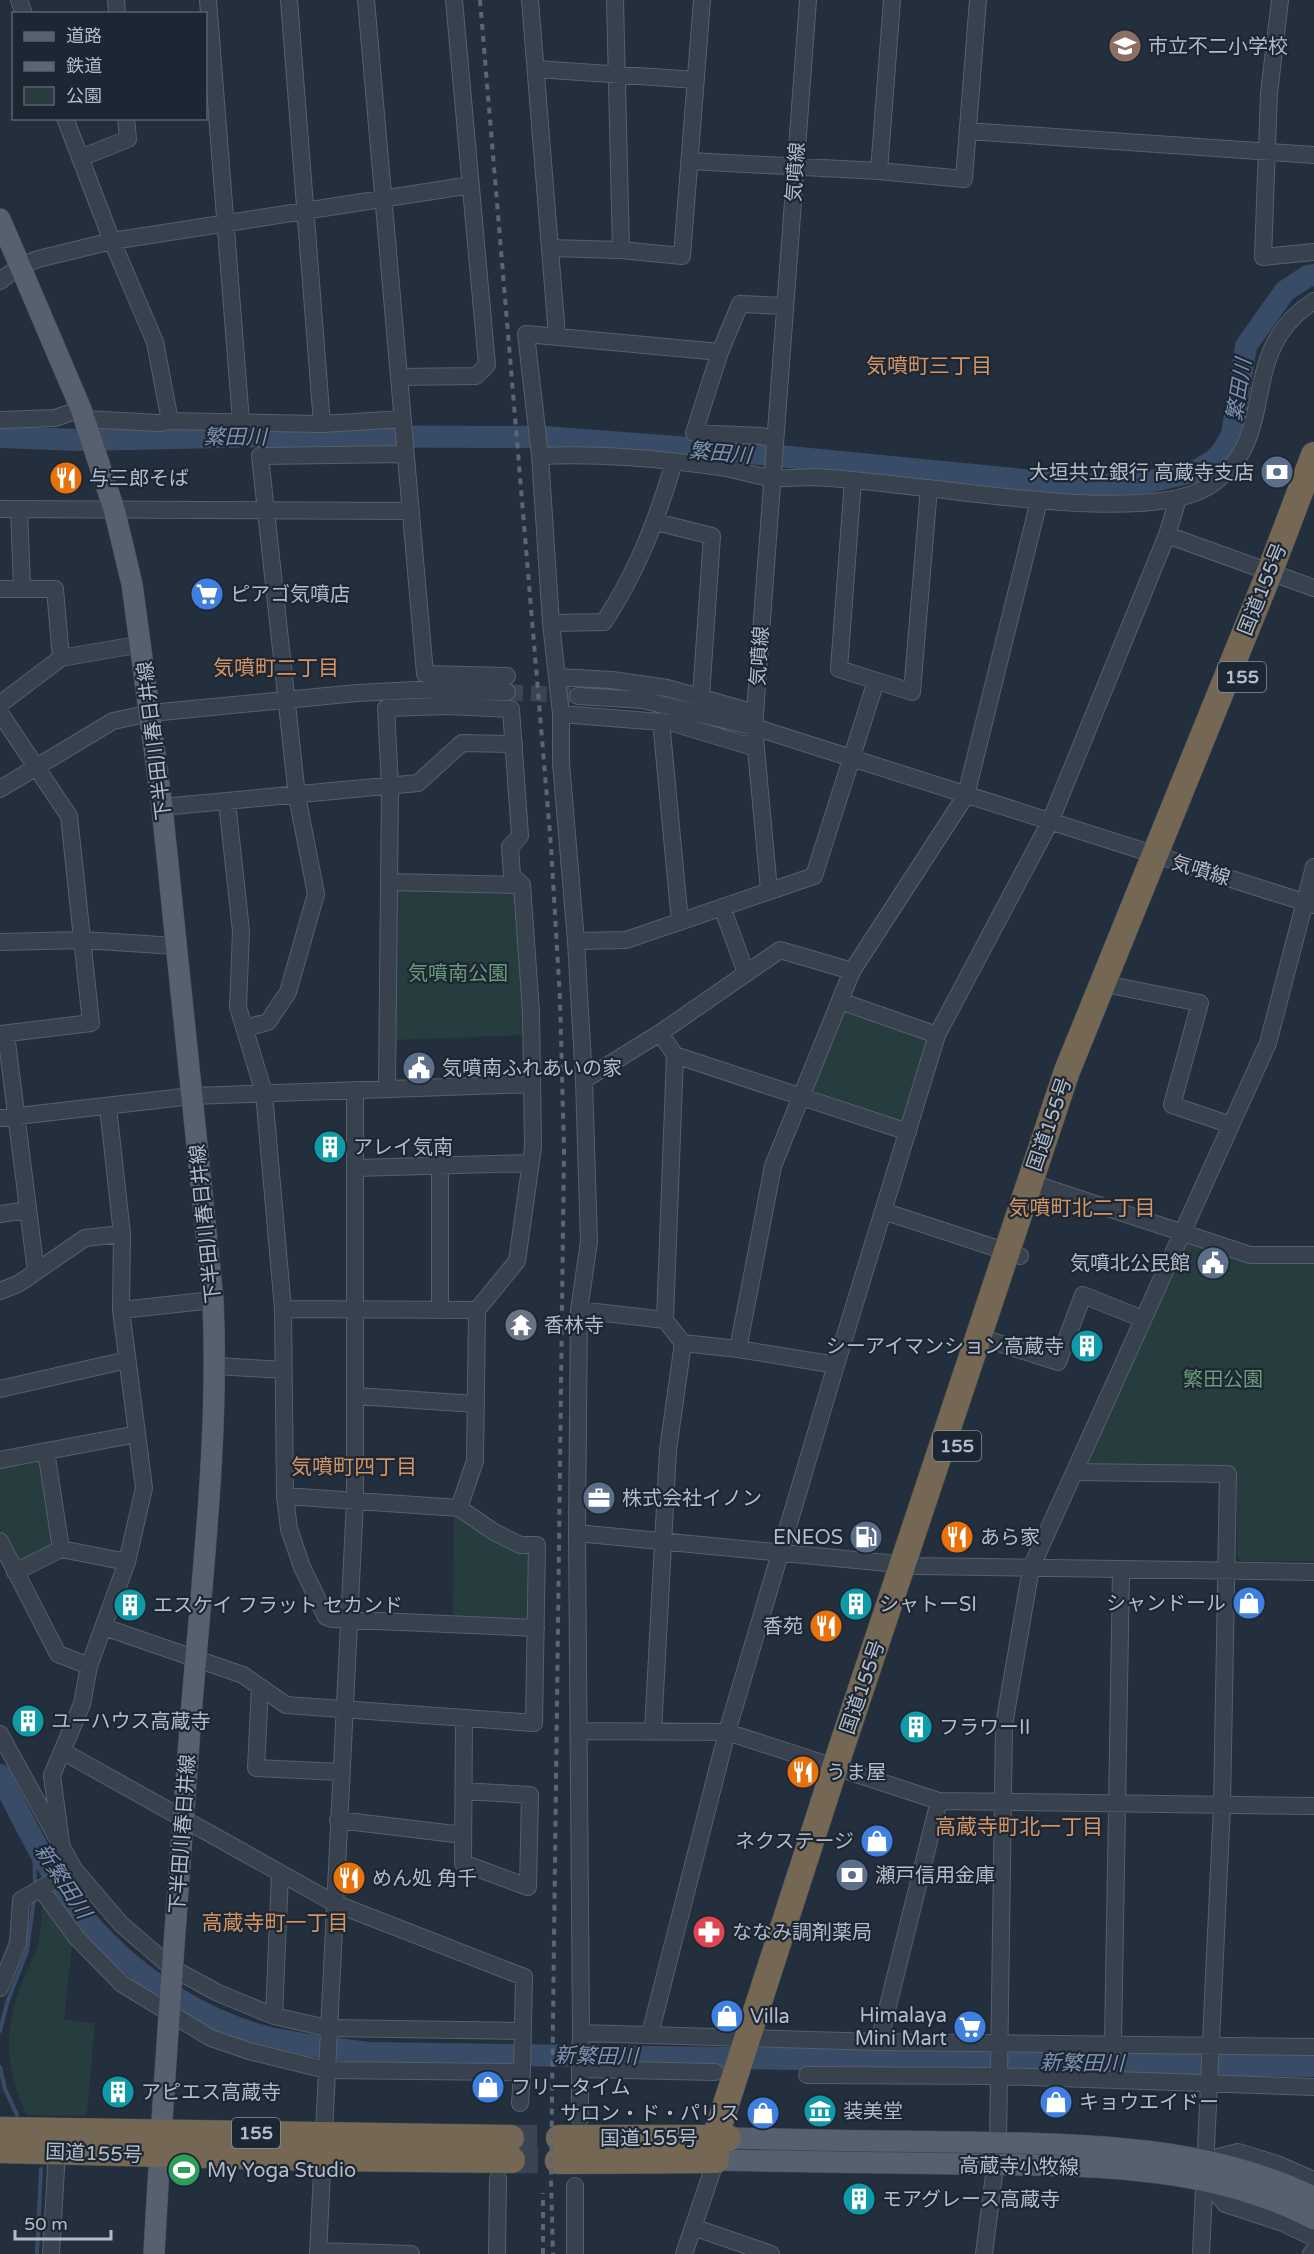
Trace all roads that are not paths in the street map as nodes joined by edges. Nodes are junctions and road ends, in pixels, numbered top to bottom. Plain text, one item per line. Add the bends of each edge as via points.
1 (208, 0) edge
2 (289, 0) edge
3 (366, 0) edge
4 (454, 0) edge
5 (530, 0) edge
6 (615, 0) edge
7 (702, 0) edge
8 (808, 0) edge
9 (892, 0) edge
10 (978, 0) edge
11 (1280, 0) edge
12 (208, 47) edge
13 (537, 69) junction
14 (617, 75) junction
15 (696, 80) junction
16 (66, 120) edge
17 (126, 120) edge
18 (968, 131) junction
19 (1266, 152) junction
20 (1314, 155) edge
21 (80, 158) junction
22 (690, 161) junction
23 (795, 167) junction
24 (879, 171) junction
25 (471, 185) junction
26 (383, 200) junction
27 (305, 212) junction
28 (0, 219) edge
29 (225, 223) junction
30 (112, 241) junction
31 (550, 248) junction
32 (621, 250) junction
33 (1314, 252) edge
34 (20, 266) junction
35 (0, 281) edge
36 (1314, 301) edge
37 (785, 306) junction
38 (557, 336) junction
39 (720, 352) junction
40 (399, 377) junction
41 (84, 416) junction
42 (402, 419) junction
43 (0, 420) edge
44 (170, 421) junction
45 (241, 421) junction
46 (322, 424) junction
47 (775, 439) junction
48 (405, 453) junction
49 (1314, 455) edge
50 (540, 456) junction
51 (674, 462) junction
52 (772, 478) junction
53 (853, 480) junction
54 (929, 488) junction
55 (1314, 493) edge
56 (1178, 499) junction
57 (1039, 501) junction
58 (0, 509) edge
59 (19, 509) junction
60 (114, 509) junction
61 (266, 510) junction
62 (410, 511) junction
63 (656, 522) junction
64 (1167, 536) junction
65 (1276, 574) junction
66 (0, 588) edge
67 (22, 588) junction
68 (1314, 588) edge
69 (551, 623) junction
70 (142, 644) junction
71 (62, 658) junction
72 (557, 677) junction
73 (876, 681) junction
74 (578, 696) tunnel mouth
75 (701, 696) junction
76 (286, 699) junction
77 (0, 704) edge
78 (0, 713) edge
79 (151, 713) junction
80 (561, 714) junction
81 (755, 720) junction
82 (661, 721) junction
83 (514, 744) junction
84 (756, 748) junction
85 (852, 759) junction
86 (34, 767) junction
87 (390, 786) junction
88 (0, 789) edge
89 (966, 795) junction
90 (297, 796) junction
91 (227, 802) junction
92 (162, 807) junction
93 (1050, 822) junction
94 (1160, 857) junction
95 (1314, 867) edge
96 (389, 882) junction
97 (522, 885) junction
98 (769, 890) junction
99 (1309, 903) edge
100 (722, 907) junction
101 (680, 922) junction
102 (82, 940) junction
103 (576, 941) junction
104 (0, 942) edge
105 (176, 946) junction
106 (852, 971) junction
107 (746, 973) junction
108 (1115, 986) junction
109 (840, 1001) junction
110 (244, 1028) junction
111 (660, 1033) junction
112 (3, 1034) edge
113 (937, 1035) junction
114 (675, 1055) junction
115 (584, 1080) junction
116 (532, 1084) junction
117 (387, 1089) junction
118 (355, 1090) junction
119 (264, 1093) junction
120 (192, 1096) junction
121 (802, 1096) junction
122 (108, 1107) junction
123 (8, 1117) edge
124 (1231, 1125) junction
125 (908, 1132) junction
126 (530, 1163) junction
127 (440, 1166) junction
128 (356, 1168) junction
129 (1037, 1185) junction
130 (27, 1210) junction
131 (883, 1211) junction
132 (0, 1214) edge
133 (122, 1234) junction
134 (1182, 1234) junction
135 (1013, 1254) junction
136 (1314, 1255) edge
137 (36, 1272) junction
138 (0, 1291) edge
139 (213, 1300) junction
140 (356, 1308) junction
141 (440, 1308) junction
142 (283, 1309) junction
143 (121, 1310) junction
144 (477, 1310) junction
145 (579, 1310) junction
146 (1143, 1318) junction
147 (665, 1320) junction
148 (992, 1341) junction
149 (683, 1343) junction
150 (738, 1348) junction
151 (127, 1360) junction
152 (836, 1365) junction
153 (216, 1366) junction
154 (283, 1370) junction
155 (0, 1389) edge
156 (356, 1396) junction
157 (476, 1404) junction
158 (136, 1434) junction
159 (46, 1451) junction
160 (0, 1460) edge
161 (1074, 1472) junction
162 (285, 1496) junction
163 (355, 1501) junction
164 (459, 1509) junction
165 (577, 1533) junction
166 (663, 1542) junction
167 (1, 1546) edge
168 (61, 1549) junction
169 (782, 1553) junction
170 (127, 1562) junction
171 (911, 1566) junction
172 (1031, 1568) junction
173 (1121, 1570) junction
174 (1228, 1571) junction
175 (15, 1572) junction
176 (1314, 1572) edge
177 (349, 1620) junction
178 (104, 1627) junction
179 (536, 1628) junction
180 (196, 1659) junction
181 (89, 1666) junction
182 (260, 1688) junction
183 (344, 1710) junction
184 (464, 1719) junction
185 (579, 1731) junction
186 (653, 1731) junction
187 (727, 1732) junction
188 (0, 1734) edge
189 (62, 1751) junction
190 (842, 1769) junction
191 (341, 1772) junction
192 (463, 1791) junction
193 (939, 1801) junction
194 (1004, 1802) junction
195 (1116, 1804) junction
196 (1222, 1806) junction
197 (1314, 1806) edge
198 (183, 1820) junction
199 (338, 1820) junction
200 (463, 1835) junction
201 (62, 1851) junction
202 (74, 1869) junction
203 (280, 1874) junction
204 (40, 1889) junction
205 (334, 1903) junction
206 (172, 1971) junction
207 (0, 1988) edge
208 (168, 2008) junction
209 (274, 2016) junction
210 (327, 2028) junction
211 (522, 2031) junction
212 (581, 2033) junction
213 (650, 2034) junction
214 (755, 2037) junction
215 (879, 2042) junction
216 (1000, 2043) junction
217 (1113, 2044) junction
218 (1209, 2047) junction
219 (1314, 2047) edge
220 (580, 2069) junction
221 (326, 2070) junction
222 (734, 2071) junction
223 (522, 2072) junction
224 (807, 2074) dead end
225 (999, 2076) junction
226 (1208, 2086) junction
227 (1314, 2087) edge
228 (520, 2103) dead end
229 (580, 2119) dead end
230 (0, 2130) edge
231 (998, 2143) junction
232 (159, 2144) junction
233 (323, 2146) junction
234 (720, 2146) junction
235 (0, 2150) edge
236 (559, 2150) tunnel mouth
237 (57, 2151) junction
238 (507, 2159) joint
239 (996, 2165) junction
240 (1206, 2170) junction
241 (1314, 2180) edge
242 (575, 2186) dead end
243 (1314, 2197) edge
244 (1314, 2219) edge
245 (693, 2227) junction
246 (1314, 2238) edge
247 (1314, 2250) edge
248 (318, 2252) edge
249 (51, 2254) edge
250 (154, 2254) edge
251 (411, 2254) edge
252 (497, 2254) edge
253 (575, 2254) edge
254 (684, 2254) edge
255 (771, 2254) edge
256 (984, 2254) edge
257 (1201, 2254) edge
258 (1311, 2254) edge

1 - 12 street
2 - 27 street
3 - 26 street
4 - 25 street
5 - 13 street
6 - 14 street
7 - 15 street
8 - 23 street, 気噴線
9 - 24 street
10 - 18 street
11 - 19 street
12 - 29 street
13 - 14 street
13 - 31 street
14 - 15 street
14 - 32 street
15 - 22 street
16 - 21 street
17 - 21 street via 128,139
18 - 19 street
18 - 24 street via 964,179
19 - 20 street
19 - 33 street via 1263,256
21 - 30 street
22 - 23 street
22 - 32 street via 682,256
23 - 24 street
23 - 37 street, 気噴線
25 - 26 street
25 - 40 street via 487,365 476,376
26 - 27 street
26 - 40 street
27 - 29 street
27 - 46 street
28 - 34 main road, 下半田川春日井線
29 - 30 street
29 - 45 street
30 - 34 street
30 - 44 street via 155,342
31 - 32 street
31 - 38 street
34 - 35 street
34 - 41 main road, 下半田川春日井線
36 - 56 street via 1292,316 1276,337 1264,365 1247,446 1232,469 1207,487
37 - 39 street via 740,304
37 - 47 street, 気噴線
38 - 39 street
38 - 50 street via 526,334
39 - 47 street via 694,433
40 - 42 street
41 - 43 street
41 - 44 street via 152,423
41 - 60 main road, 下半田川春日井線
42 - 46 street
42 - 48 street
44 - 45 street
45 - 46 street
47 - 52 street, 気噴線
48 - 61 street via 260,456
48 - 62 street
49 - 65 highway, 国道155号 / 155
50 - 51 street via 591,453
50 - 69 street
51 - 52 street
51 - 63 street
52 - 53 street
52 - 81 street, 気噴線
53 - 54 street
53 - 73 street via 839,669
54 - 57 street
54 - 73 street via 912,692
55 - 65 highway, 国道155号 / 155
56 - 57 street via 1109,503
56 - 64 street
57 - 89 street
58 - 59 street
59 - 60 street
59 - 67 street
60 - 61 street
60 - 70 main road, 下半田川春日井線
61 - 62 street
61 - 76 street
62 - 76 street via 425,674 507,684
63 - 69 street via 627,589 604,622
63 - 75 street via 712,536
64 - 65 street
64 - 93 street
65 - 68 street
65 - 94 highway, 国道155号 / 155
66 - 67 street
67 - 71 street via 55,589
69 - 72 street
70 - 71 street
70 - 79 main road, 下半田川春日井線
71 - 77 street
72 - 75 street via 612,680
72 - 80 street
73 - 85 street
74 - 81 street via 644,700
75 - 81 street
76 - 79 street
76 - 90 street
78 - 86 street
79 - 86 street via 113,721
79 - 92 main road, 下半田川春日井線
80 - 82 street
80 - 103 street via 561,763
81 - 84 street
81 - 85 street, 気噴線
82 - 84 street
82 - 101 street
83 - 87 street via 462,743 418,783
83 - 87 street via 511,709 386,708
83 - 97 street via 520,836 510,847 512,875
84 - 98 street
85 - 89 street, 気噴線
85 - 98 street via 814,876
86 - 88 street
86 - 102 street via 69,816
87 - 90 street
87 - 96 street
89 - 93 street, 気噴線
89 - 106 street
90 - 91 street
90 - 110 street via 316,894 288,992 268,1022
91 - 92 street
91 - 110 street via 242,931 238,1007
92 - 105 main road, 下半田川春日井線
93 - 94 street, 気噴線
93 - 113 street
94 - 99 street, 気噴線
94 - 108 highway, 国道155号 / 155
94 - 129 highway, 国道155号 / 155 via 1067,1071
95 - 99 street
96 - 97 street
96 - 117 street
97 - 116 street
98 - 100 street
99 - 124 street via 1268,1043
100 - 101 street
100 - 107 street
101 - 103 street via 626,940
102 - 104 street
102 - 105 street
102 - 112 street via 91,1023
103 - 115 street
105 - 120 main road, 下半田川春日井線
106 - 107 street via 780,950
106 - 109 street
107 - 111 street
108 - 124 street via 1200,1003 1172,1105
108 - 129 highway, 国道155号 / 155
109 - 113 street
109 - 121 street
110 - 119 street
111 - 114 street
111 - 115 street
112 - 123 street
113 - 125 street
114 - 121 street
114 - 147 street
115 - 145 street via 589,1242
116 - 117 street
116 - 126 street
117 - 118 street
118 - 119 street
118 - 128 street
119 - 120 street
119 - 142 street
120 - 122 street
120 - 139 main road, 下半田川春日井線
121 - 125 street
121 - 150 street via 773,1166
122 - 123 street
122 - 133 street
123 - 130 street
124 - 134 street
125 - 131 street
126 - 127 street
126 - 144 street via 517,1261
127 - 128 street
127 - 141 street
128 - 140 street
129 - 134 street
129 - 135 highway, 国道155号 / 155
130 - 132 street
130 - 137 street
131 - 135 street
131 - 152 street
133 - 137 street via 85,1238
133 - 143 street
134 - 136 street via 1250,1255
134 - 146 street
135 - 148 highway, 国道155号 / 155
135 - 171 highway, 国道155号 / 155
137 - 138 street
139 - 143 street
139 - 153 main road, 下半田川春日井線
140 - 141 street
140 - 142 street
140 - 156 street
141 - 144 street
142 - 154 street
143 - 151 street
144 - 157 street
145 - 147 street
145 - 165 street
146 - 148 street via 1083,1295 1058,1362
146 - 161 street
147 - 149 street
148 - 171 highway, 国道155号 / 155
149 - 150 street
149 - 166 street via 668,1450
150 - 152 street
151 - 155 street
151 - 158 street
152 - 169 street
153 - 154 street
153 - 180 main road, 下半田川春日井線
154 - 162 street
156 - 157 street
156 - 163 street
157 - 164 street via 475,1461
158 - 159 street
158 - 170 street via 144,1488
159 - 160 street
159 - 168 street
161 - 172 street
161 - 174 street via 1228,1474
162 - 163 street
162 - 177 street via 289,1528 302,1567 326,1617
163 - 164 street
163 - 177 street
164 - 179 street via 520,1545 537,1545
165 - 166 street
165 - 185 street
166 - 169 street
166 - 186 street
167 - 175 street
168 - 170 street
168 - 175 street
169 - 171 street
169 - 187 street
170 - 178 street
171 - 172 street
171 - 190 highway, 国道155号 / 155
172 - 173 street
172 - 194 street via 1004,1725
173 - 174 street
173 - 195 street
174 - 176 street
174 - 196 street
175 - 181 street via 58,1654
177 - 179 street
177 - 183 street
178 - 180 street
178 - 181 street
179 - 184 street via 534,1723
180 - 182 street via 243,1675
180 - 198 main road, 下半田川春日井線
181 - 189 street via 82,1704
182 - 183 street via 286,1705
182 - 191 street via 256,1768
183 - 184 street
183 - 191 street
184 - 192 street
185 - 186 street
185 - 212 street
186 - 187 street
187 - 190 street
187 - 213 street
188 - 201 street
189 - 198 street
189 - 201 street via 52,1775
190 - 193 street
190 - 214 highway, 国道155号 / 155
191 - 199 street
192 - 200 street
192 - 200 street via 530,1795 528,1887 463,1863
193 - 194 street
193 - 215 street
194 - 195 street
194 - 216 street
195 - 196 street
195 - 217 street
196 - 197 street
196 - 218 street
198 - 203 street
198 - 206 main road, 下半田川春日井線
199 - 200 street
199 - 205 street
201 - 202 street
202 - 204 street
202 - 206 street via 121,1924
203 - 205 street
203 - 209 street
204 - 207 street via 21,1900 18,1943
204 - 208 street via 76,1938 122,1984
205 - 210 street
205 - 211 street via 524,1977
206 - 208 main road, 下半田川春日井線
206 - 209 street
208 - 221 street via 211,2038
208 - 232 main road, 下半田川春日井線
209 - 210 street
210 - 211 street
210 - 221 street
211 - 223 street
212 - 213 street
212 - 220 street
213 - 214 street
214 - 215 street
214 - 222 highway, 国道155号 / 155
215 - 216 street
216 - 217 street
216 - 225 street
217 - 218 street
218 - 219 street
218 - 226 street
220 - 222 street
220 - 229 street
221 - 223 street
221 - 233 street
222 - 234 highway, 国道155号 / 155
223 - 228 street
224 - 225 street
225 - 226 street
225 - 231 street
226 - 227 street
226 - 240 street
230 - 232 highway, 国道155号 / 155
231 - 234 main road, 高蔵寺小牧線
231 - 239 street
231 - 240 main road, 高蔵寺小牧線 via 1120,2147
232 - 233 highway, 国道155号 / 155
232 - 237 highway, 国道155号 / 155
232 - 250 main road, 下半田川春日井線
233 - 238 highway, 国道155号 / 155
233 - 248 street
234 - 236 highway, 国道155号
234 - 239 main road, 高蔵寺小牧線
234 - 245 street
235 - 237 highway, 国道155号 / 155
237 - 249 street
238 - 252 street
239 - 240 main road, 高蔵寺小牧線
239 - 256 street
240 - 241 street via 1238,2152
240 - 243 main road, 高蔵寺小牧線 via 1255,2175
240 - 244 main road, 高蔵寺小牧線
240 - 246 street via 1225,2204
240 - 257 street
242 - 253 street
245 - 254 street
245 - 255 street
247 - 258 street
248 - 251 street

